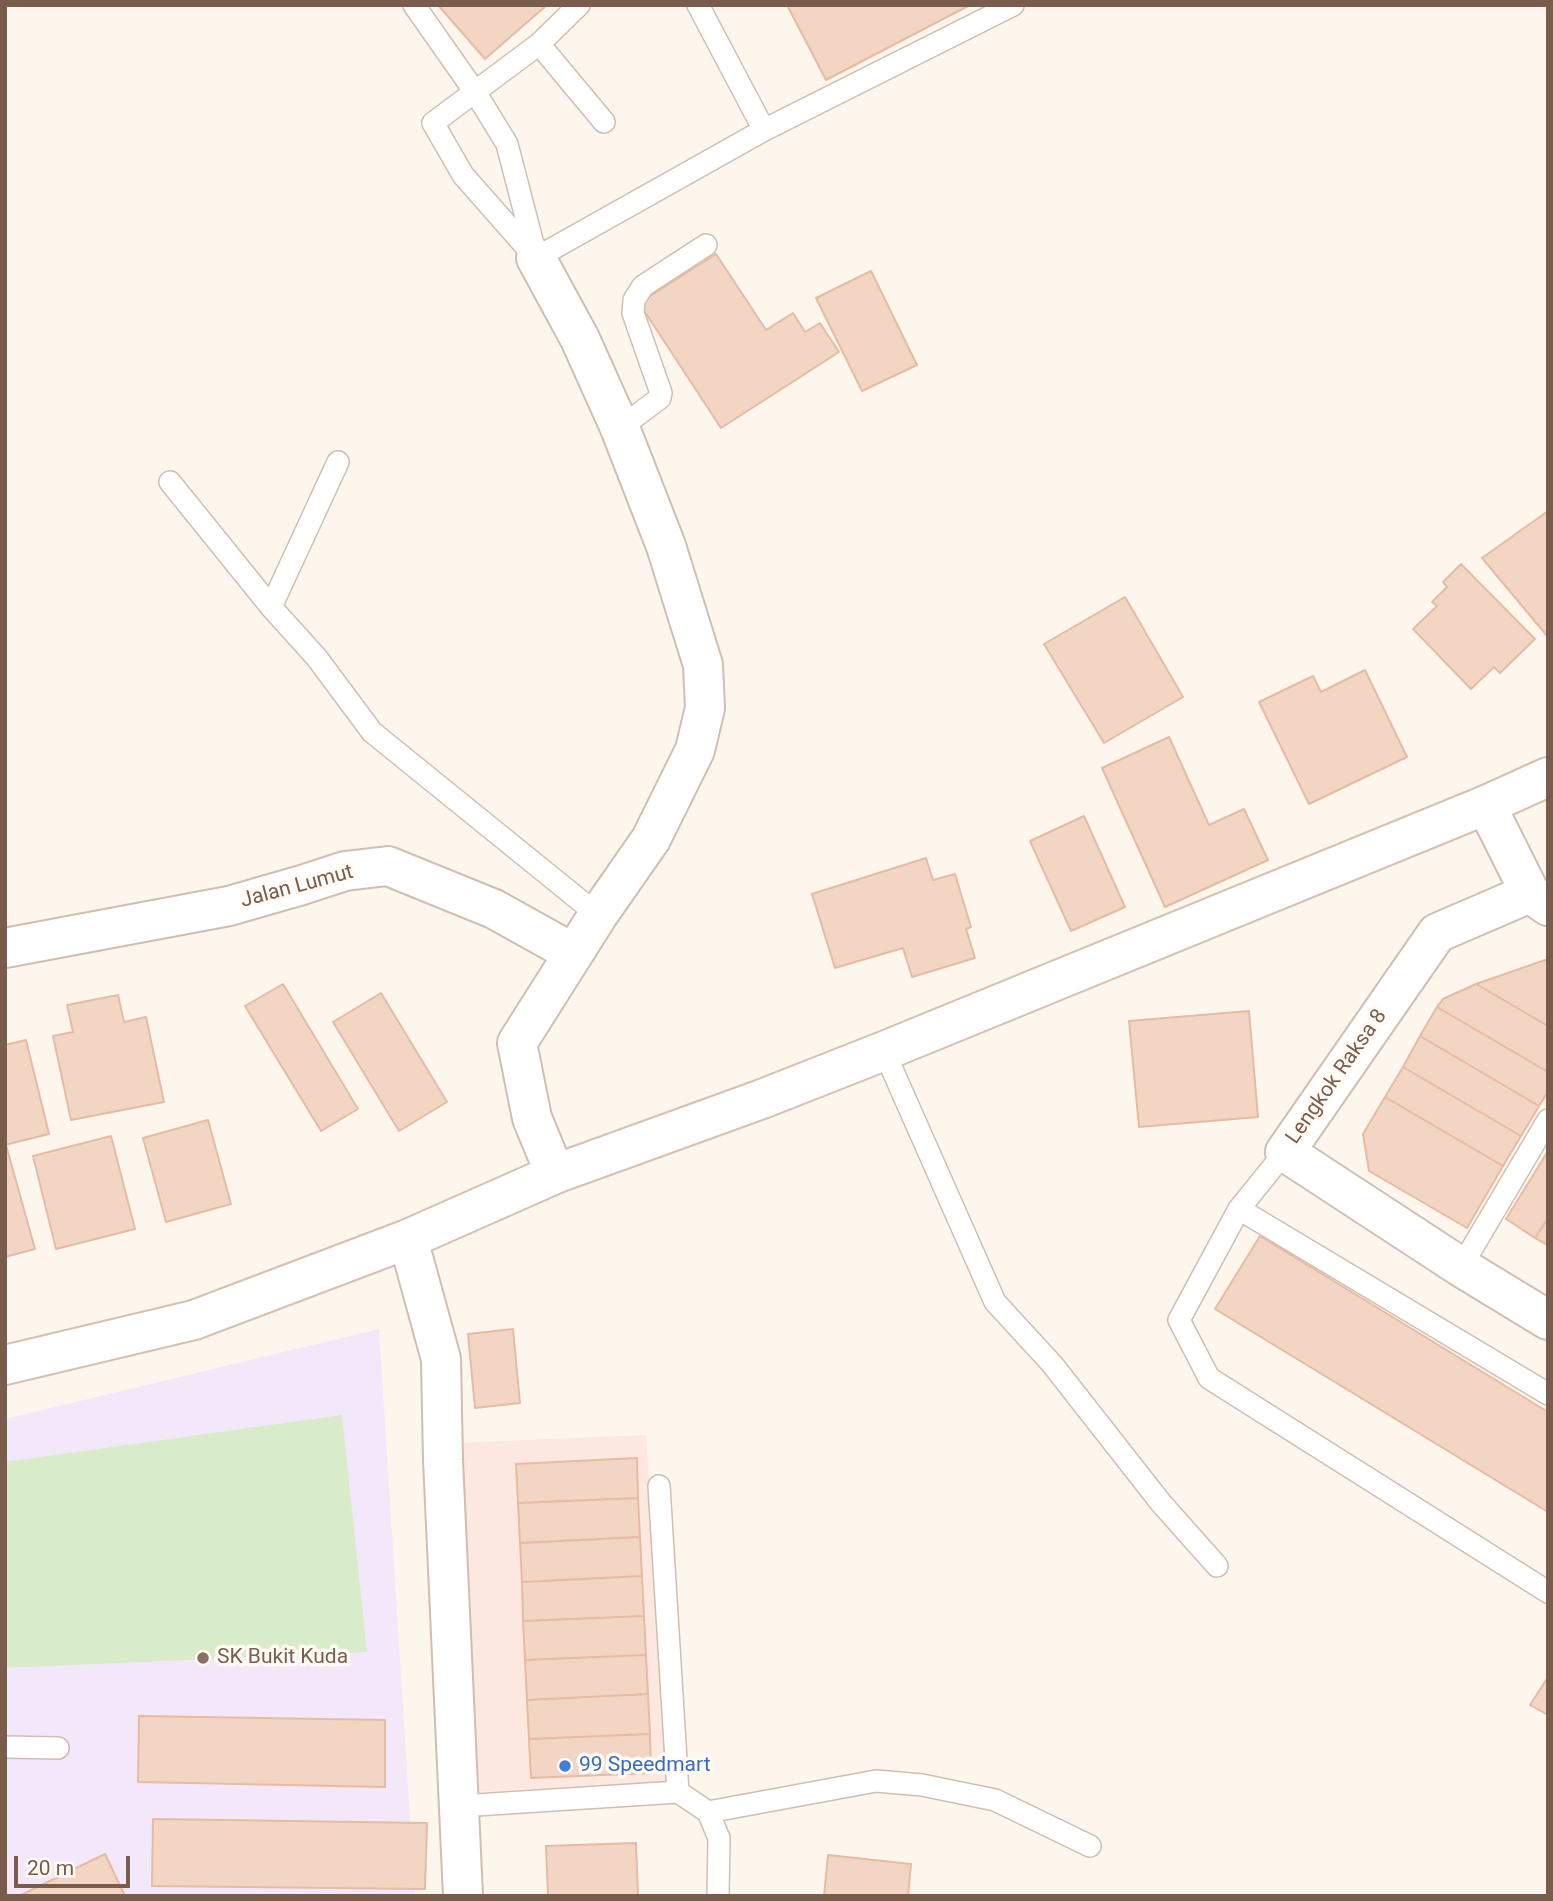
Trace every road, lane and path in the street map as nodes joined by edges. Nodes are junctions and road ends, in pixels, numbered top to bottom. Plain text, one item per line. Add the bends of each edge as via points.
1 (414, 5) edge
2 (579, 5) edge
3 (698, 5) edge
4 (1013, 5) edge
5 (539, 44) junction
6 (475, 92) junction
7 (604, 122) dead end
8 (764, 130) junction
9 (706, 245) dead end
10 (536, 258) junction
11 (620, 428) junction
12 (338, 462) dead end
13 (170, 482) dead end
14 (271, 607) junction
15 (1548, 777) edge
16 (1486, 805) junction
17 (1539, 899) edge
18 (598, 915) junction
19 (5, 948) edge
20 (573, 953) junction
21 (884, 1051) junction
22 (1547, 1122) edge
23 (1285, 1153) junction
24 (555, 1174) junction
25 (1239, 1209) junction
26 (408, 1239) junction
27 (1461, 1267) junction
28 (1548, 1320) edge
29 (5, 1365) edge
30 (1548, 1394) edge
31 (659, 1486) dead end
32 (1217, 1566) dead end
33 (1548, 1592) edge
34 (5, 1747) edge
35 (58, 1748) dead end
36 (678, 1792) junction
37 (460, 1806) junction
38 (708, 1812) junction
39 (1090, 1846) dead end
40 (463, 1896) edge
41 (718, 1896) edge

1 - 6 lane
2 - 5 lane
3 - 8 lane
4 - 8 lane
5 - 6 lane
5 - 7 lane
6 - 10 lane via 506,144
6 - 10 lane via 433,123 463,175
8 - 10 lane
9 - 11 lane via 643,286 634,300 633,313 661,393
10 - 11 street via 580,339
11 - 18 street via 666,546 702,665 705,708 695,750 651,839
12 - 14 lane
13 - 14 lane
14 - 18 lane via 317,658 372,732
15 - 16 street
16 - 17 street
16 - 21 street
17 - 23 street, Lengkok Raksa 8 via 1437,933
18 - 20 street
19 - 20 street, Jalan Lumut via 229,906 345,871 388,866 494,909
20 - 24 street via 517,1043 532,1118
21 - 24 street
21 - 32 lane via 995,1302 1052,1364 1161,1503
22 - 27 lane
23 - 25 lane
23 - 27 street, Lengkok Raksa 8
24 - 26 street
25 - 30 lane
25 - 33 lane via 1179,1320 1209,1378
26 - 29 street via 194,1320
26 - 37 street via 441,1359
27 - 28 street, Lengkok Raksa 8
31 - 36 lane
34 - 35 lane
36 - 37 lane
36 - 38 lane
37 - 40 street
38 - 39 lane via 876,1781 922,1785 995,1800
38 - 41 lane via 719,1838

